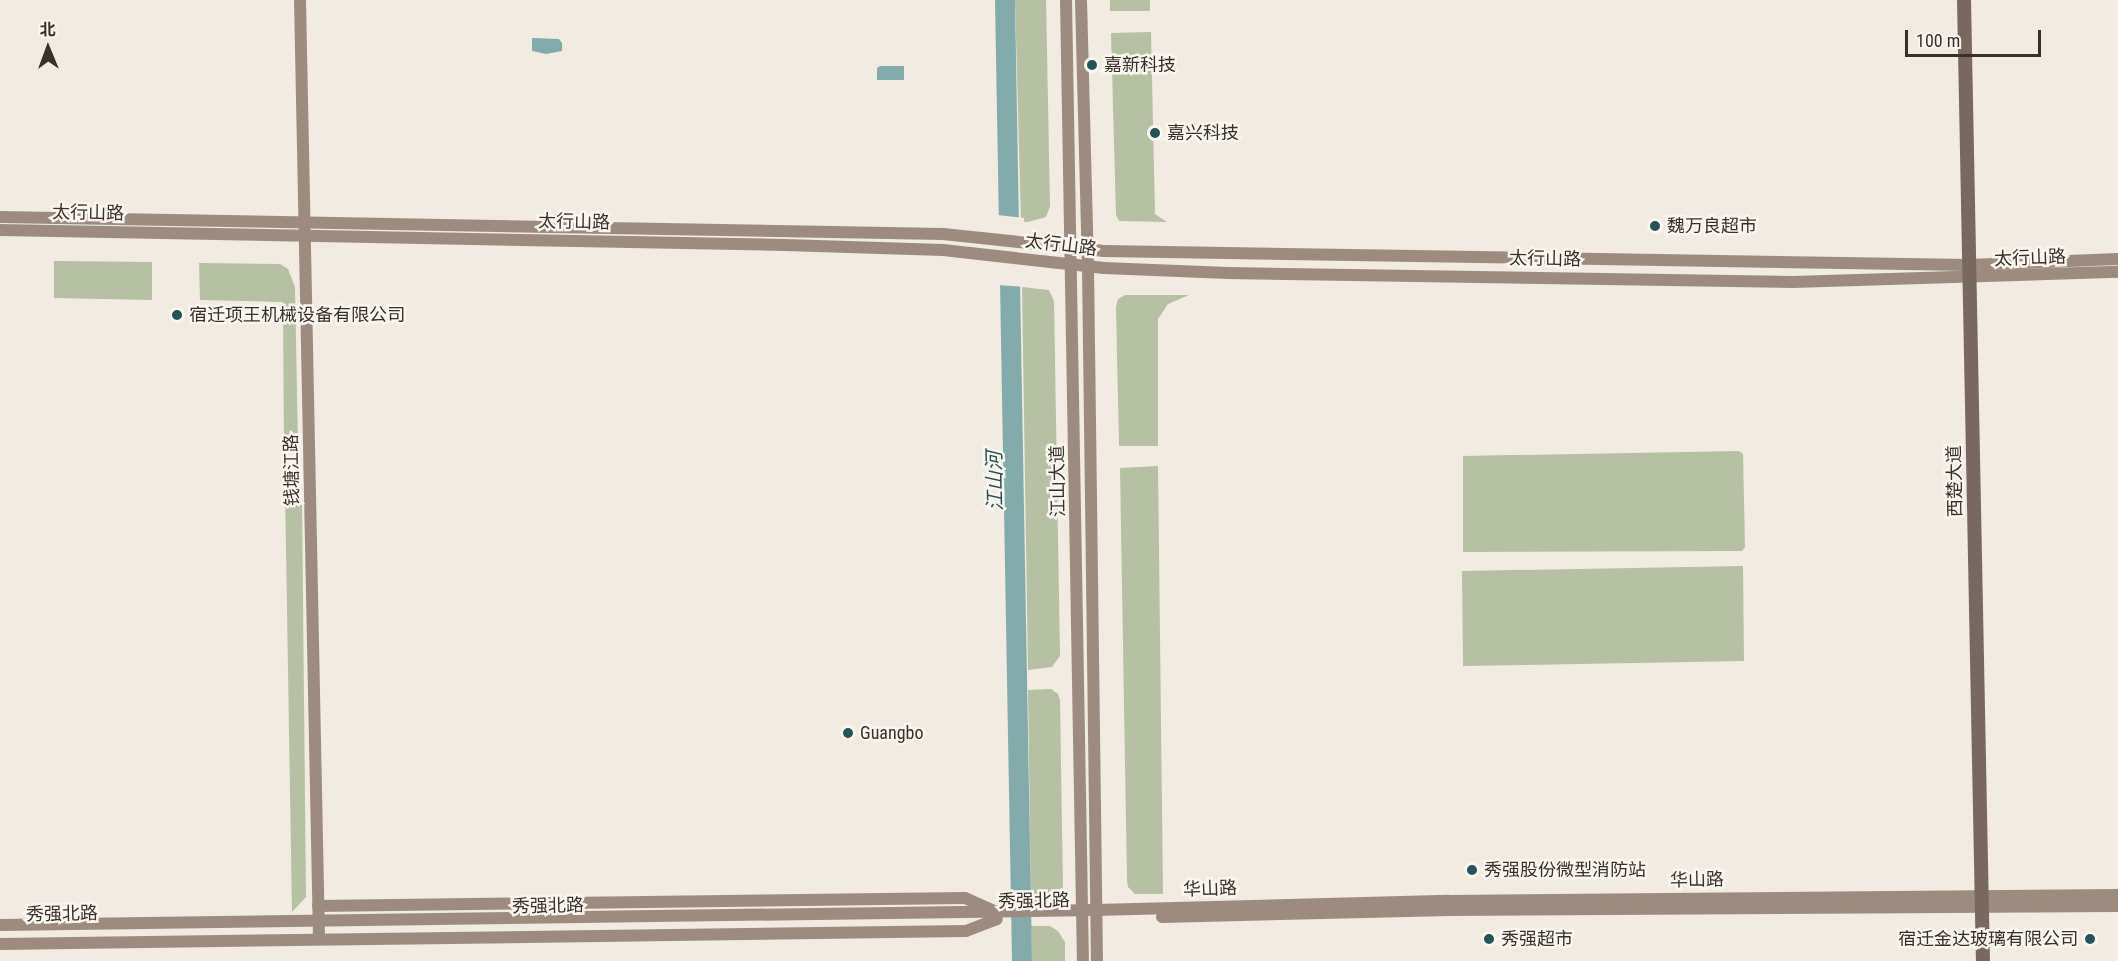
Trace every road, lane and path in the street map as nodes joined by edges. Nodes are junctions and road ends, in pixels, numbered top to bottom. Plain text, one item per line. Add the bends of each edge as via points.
1 (300, 0) edge
2 (1066, 0) edge
3 (1081, 0) edge
4 (1964, 0) edge
5 (0, 217) edge
6 (305, 229) junction
7 (0, 230) edge
8 (1072, 246) junction
9 (1088, 248) junction
10 (2118, 259) edge
11 (1072, 265) junction
12 (1088, 267) junction
13 (1969, 272) junction
14 (2118, 272) edge
15 (2118, 895) edge
16 (1982, 903) junction
17 (318, 906) junction
18 (2118, 906) edge
19 (1082, 914) junction
20 (1096, 914) junction
21 (999, 915) junction
22 (0, 925) edge
23 (319, 929) junction
24 (0, 933) edge
25 (0, 944) edge
26 (1083, 961) edge
27 (1097, 961) edge
28 (1983, 961) edge

1 - 6 street, 钱塘江路
2 - 8 street, 江山大道
3 - 9 street, 江山大道
4 - 13 main road, 西楚大道
5 - 6 street, 太行山路
6 - 7 street, 太行山路
6 - 8 street, 太行山路 via 932,234
6 - 11 street, 太行山路 via 796,245 982,254
6 - 17 street, 钱塘江路
8 - 9 street, 太行山路
8 - 11 street, 江山大道
9 - 12 street, 江山大道
9 - 13 street, 太行山路
10 - 13 street, 太行山路
11 - 12 street, 太行山路
11 - 19 street, 江山大道
12 - 13 street, 太行山路 via 1782,282
12 - 20 street, 江山大道
13 - 14 street, 太行山路
13 - 16 main road, 西楚大道
15 - 16 street, 华山路
16 - 18 street, 华山路
16 - 20 street, 华山路 via 1449,901
16 - 28 main road, 西楚大道
17 - 21 street via 965,898
17 - 23 street, 钱塘江路
19 - 20 street, 秀强北路
19 - 21 street, 秀强北路
19 - 26 street, 江山大道
20 - 27 street, 江山大道
21 - 23 street, 秀强北路
21 - 23 street via 966,931
22 - 23 street, 秀强北路
23 - 24 street, 秀强北路
23 - 25 street

